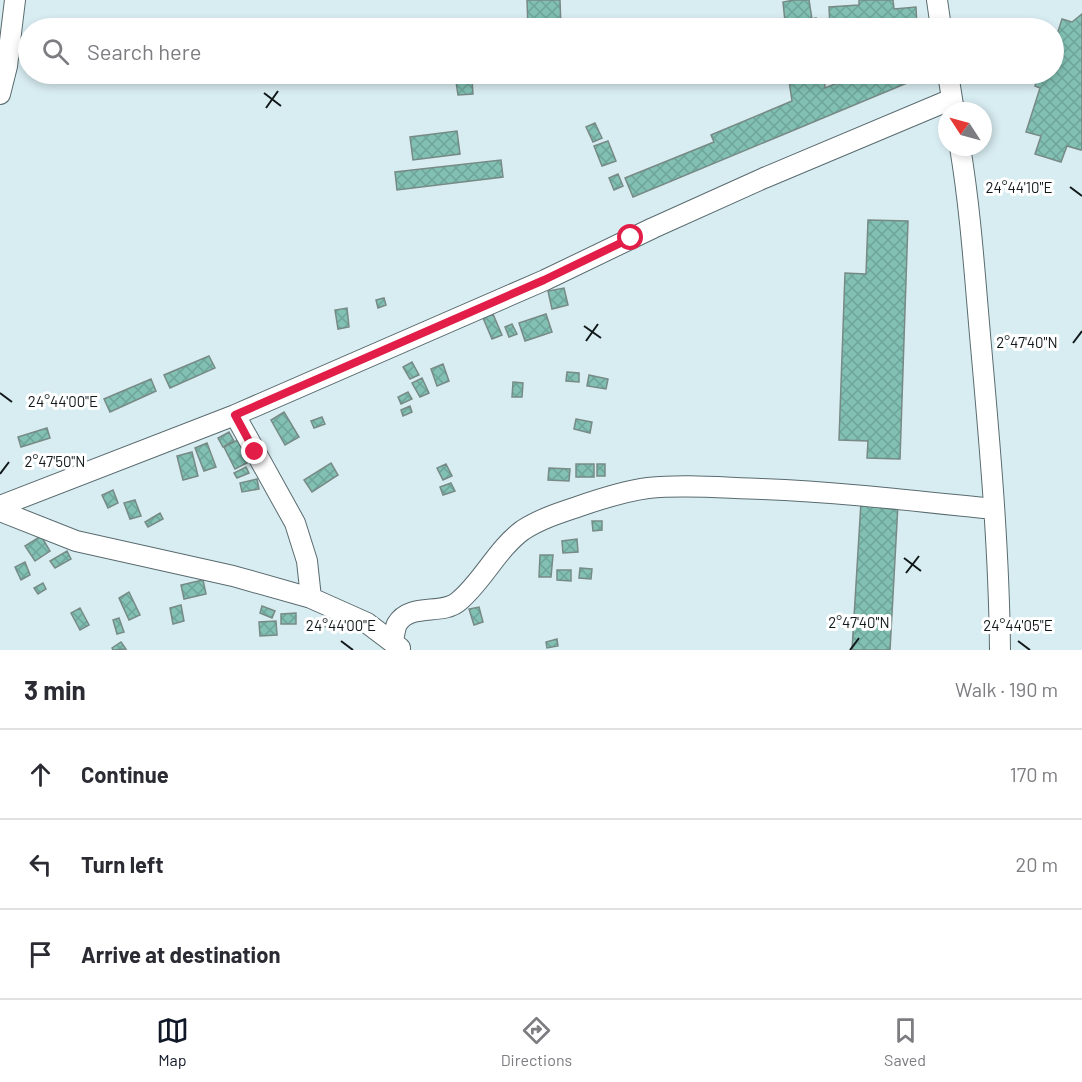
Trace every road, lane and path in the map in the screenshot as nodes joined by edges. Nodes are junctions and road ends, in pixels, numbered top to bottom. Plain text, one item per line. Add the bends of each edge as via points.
1 (15, 0) edge
2 (937, 0) edge
3 (940, 18) edge
4 (950, 84) edge
5 (0, 94) edge
6 (953, 102) edge
7 (938, 111) edge
8 (961, 156) edge
9 (235, 415) junction
10 (0, 508) edge
11 (993, 509) junction
12 (311, 598) junction
13 (398, 646) edge
14 (1000, 650) edge

1 - 5 street
2 - 3 street
4 - 6 street
7 - 9 street via 764,178 544,280
8 - 11 street
9 - 10 street
9 - 12 street via 295,523 307,561
10 - 12 street via 76,541
11 - 13 street via 843,493 647,488 552,515 523,531 457,604 406,615 397,624
11 - 14 street
12 - 13 street via 367,623

